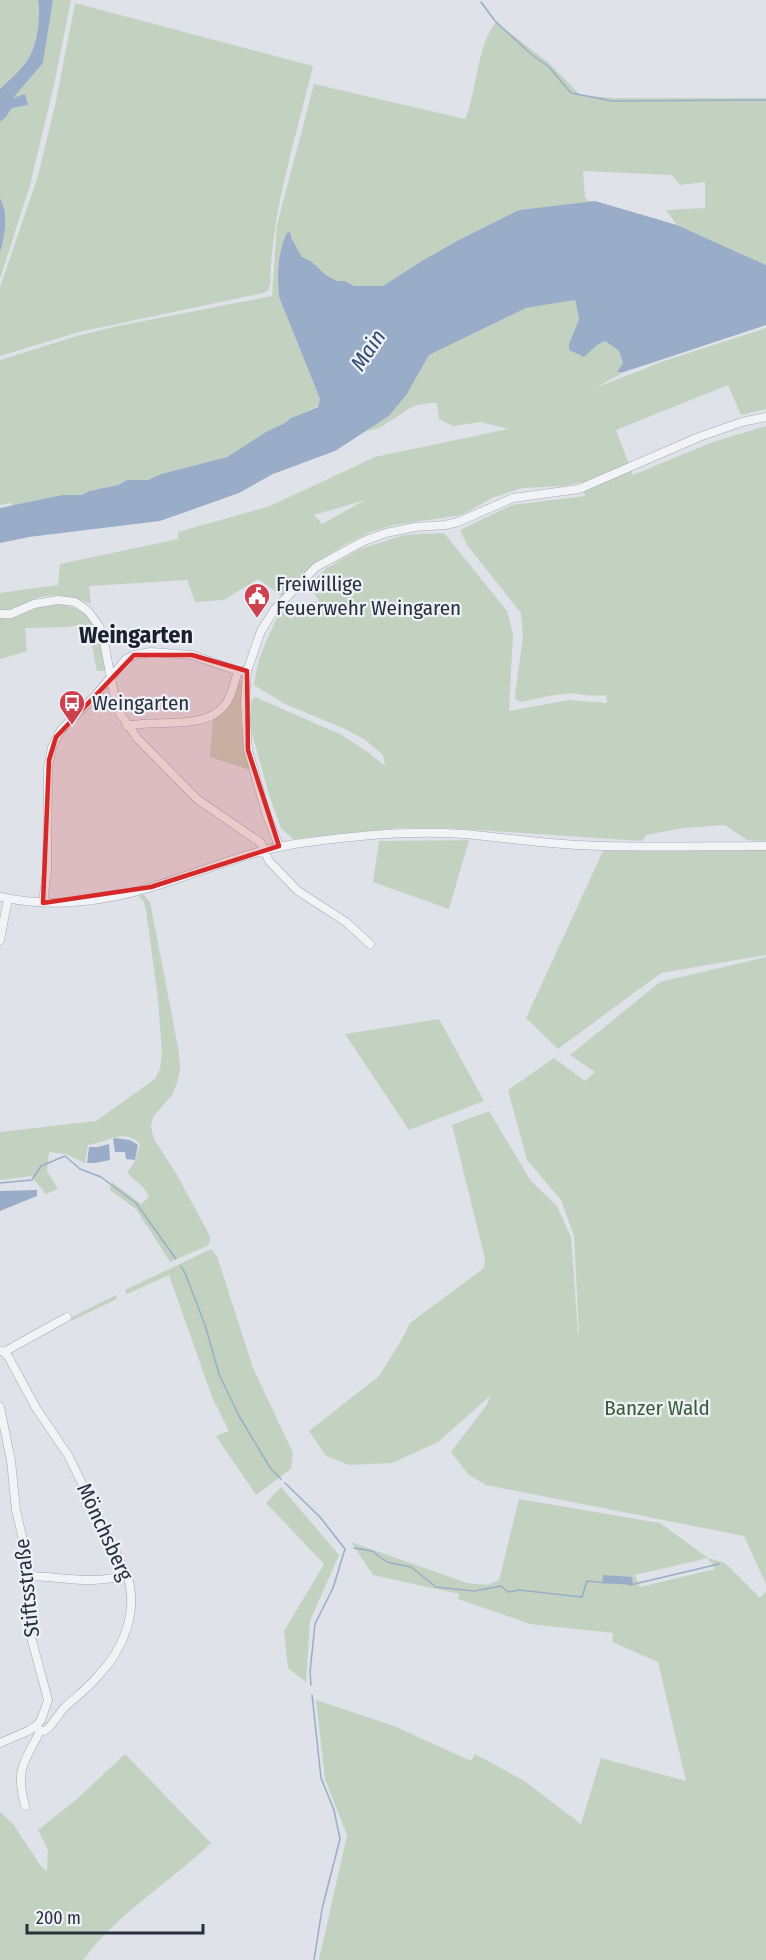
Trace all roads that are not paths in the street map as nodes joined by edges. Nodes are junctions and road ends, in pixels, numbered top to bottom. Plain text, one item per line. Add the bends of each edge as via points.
1 (766, 417) edge
2 (0, 614) edge
3 (237, 671) junction
4 (248, 671) junction
5 (111, 676) junction
6 (127, 726) junction
7 (279, 846) junction
8 (766, 846) edge
9 (263, 850) junction
10 (4, 898) edge
11 (43, 903) junction
12 (0, 940) edge
13 (370, 944) dead end
14 (67, 1317) dead end
15 (2, 1351) edge
16 (0, 1407) edge
17 (127, 1575) junction
18 (29, 1576) junction
19 (38, 1728) junction
20 (0, 1743) edge
21 (25, 1806) dead end

1 - 4 street via 699,437 579,489 513,498 458,522 416,527 364,541 316,567 275,609 253,651
2 - 5 street via 16,613 45,601 75,602 99,626
3 - 4 street
3 - 5 street via 192,654 151,652 126,659
3 - 6 street via 225,705 214,714 180,723
4 - 7 street via 248,750
5 - 6 street via 117,709
5 - 11 street via 67,722 56,738 49,760
6 - 9 street via 186,789 254,837
7 - 8 street via 426,833 607,846
7 - 9 street
9 - 11 street via 151,887 98,899
9 - 13 street via 274,869 298,891 346,922
10 - 11 street
10 - 12 street
14 - 15 street
15 - 17 street, Mönchsberg via 68,1455
16 - 18 street, Stiftsstraße
17 - 18 street via 91,1581
17 - 19 street, Mönchsberg via 131,1588 130,1617 114,1654 101,1674 62,1710 48,1729
18 - 19 street, Stiftsstraße via 28,1619 48,1700
19 - 20 street
19 - 21 street, Stiftsstraße via 20,1774

